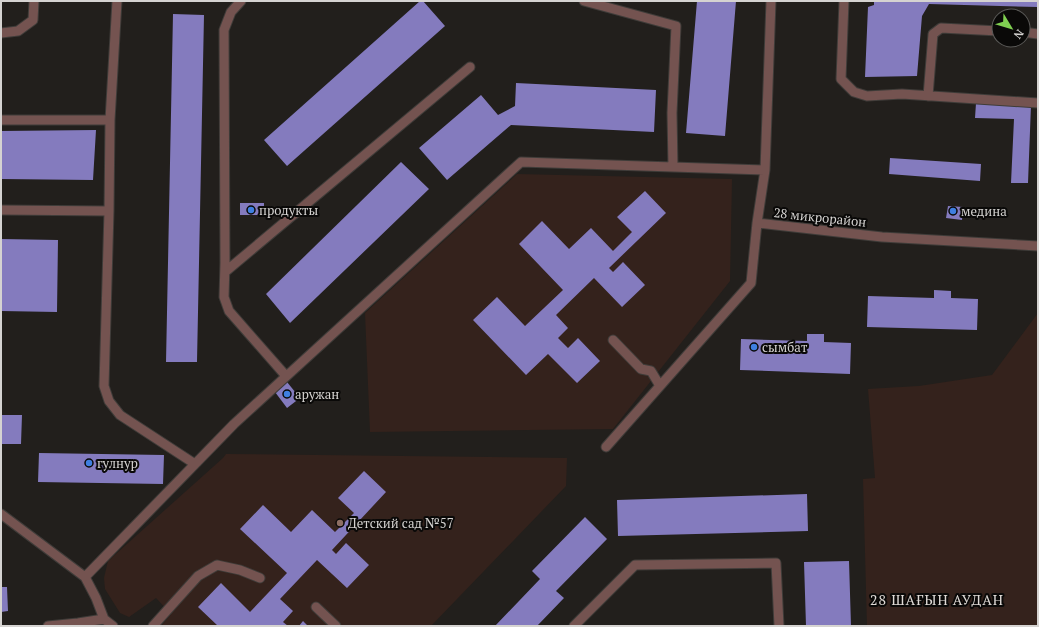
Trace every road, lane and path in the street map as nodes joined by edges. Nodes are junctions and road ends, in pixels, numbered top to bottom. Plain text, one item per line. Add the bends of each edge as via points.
1 (34, 1) edge
2 (117, 1) edge
3 (241, 1) edge
4 (584, 1) edge
5 (771, 1) edge
6 (844, 1) edge
7 (991, 31) edge
8 (1, 33) edge
9 (470, 67) dead end
10 (928, 96) junction
11 (1038, 102) edge
12 (1, 120) edge
13 (110, 120) junction
14 (673, 167) junction
15 (765, 170) junction
16 (1, 210) edge
17 (110, 211) junction
18 (757, 223) junction
19 (1038, 246) edge
20 (225, 272) junction
21 (613, 340) dead end
22 (286, 376) junction
23 (660, 386) junction
24 (606, 447) dead end
25 (195, 464) junction
26 (1, 514) edge
27 (85, 577) junction
28 (260, 578) dead end
29 (316, 607) dead end
30 (104, 618) junction
31 (48, 626) edge
32 (113, 626) edge
33 (154, 626) edge
34 (336, 626) edge
35 (574, 626) edge
36 (779, 626) edge

1 - 8 lane via 33,20 18,31
2 - 13 lane
3 - 20 lane via 231,12 224,30
4 - 14 lane via 676,26 672,113
5 - 15 lane
6 - 10 lane via 841,80 854,92 867,96
7 - 10 lane via 941,28 933,34
9 - 20 lane
10 - 11 lane
12 - 13 lane
13 - 17 lane
14 - 15 lane
14 - 22 lane via 520,162
15 - 18 lane
16 - 17 lane
17 - 25 lane via 104,386 109,401 120,415
18 - 19 lane, 28 микрорайон via 882,237
18 - 23 lane, 28 микрорайон via 751,283
20 - 22 lane via 224,297 229,311
21 - 23 lane via 641,369 651,371
22 - 25 lane
23 - 24 lane, 28 микрорайон
25 - 27 lane
26 - 27 lane
27 - 30 lane
28 - 33 lane via 217,565 198,576
29 - 34 lane
30 - 31 lane
30 - 32 lane
35 - 36 lane via 635,565 776,563

